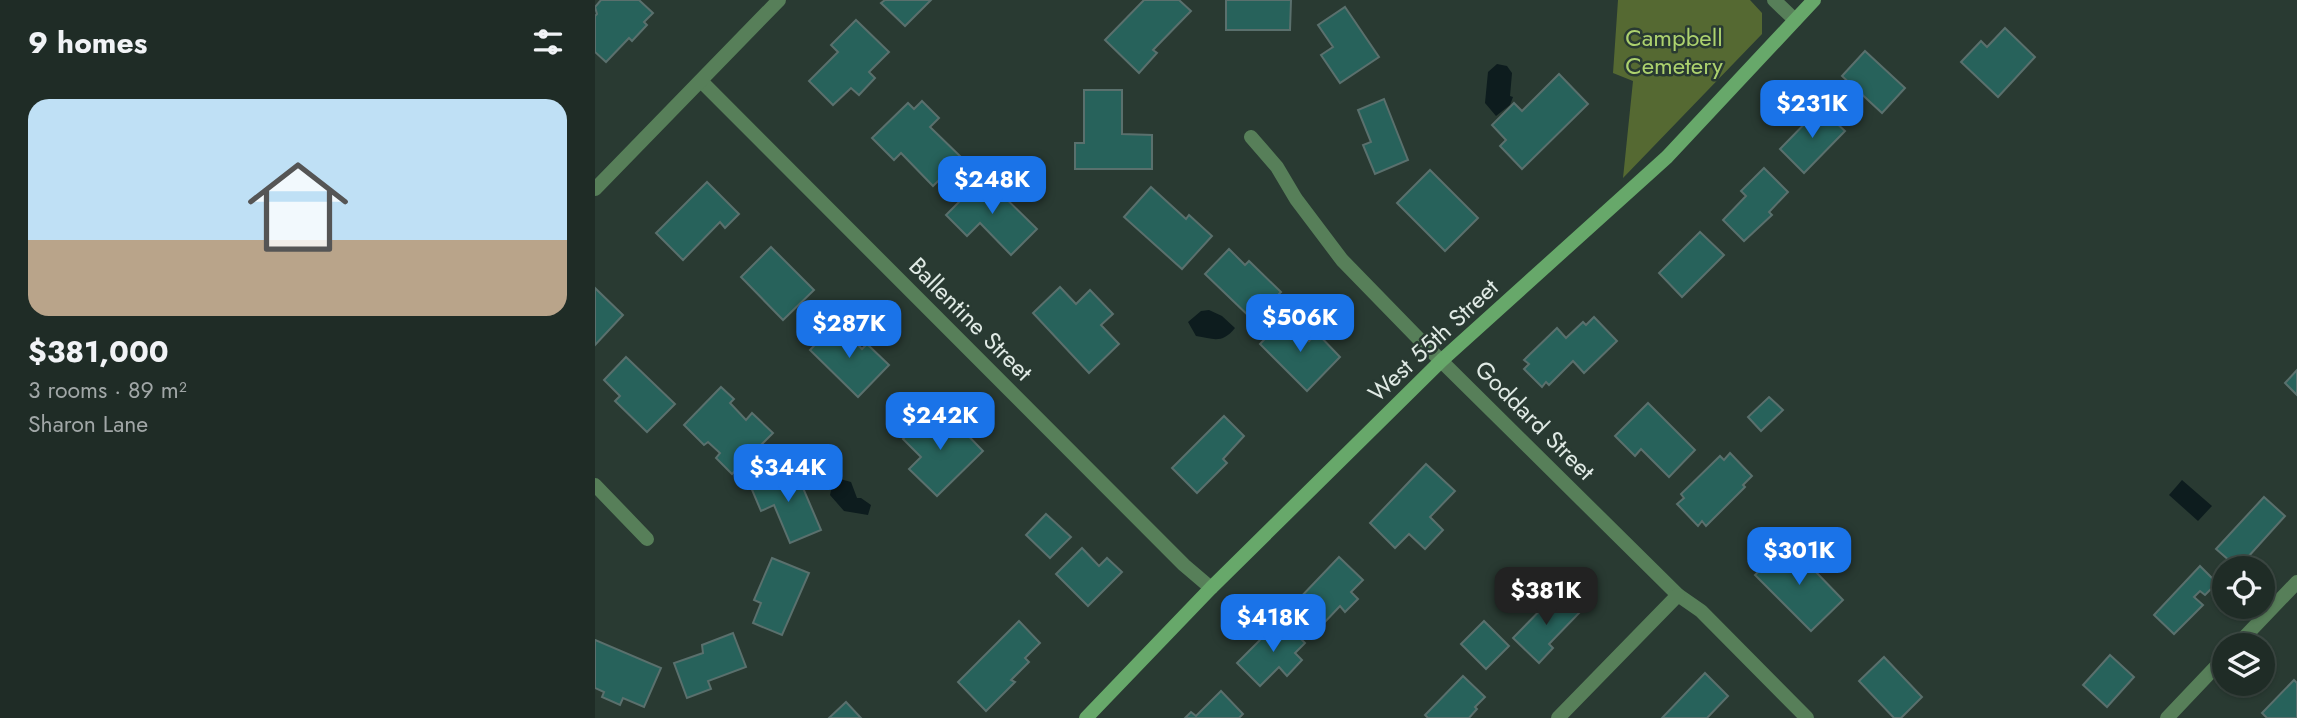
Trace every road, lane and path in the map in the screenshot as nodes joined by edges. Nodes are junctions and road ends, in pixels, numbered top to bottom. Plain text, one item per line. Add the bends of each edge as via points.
1 (779, 0) edge
2 (1774, 0) edge
3 (1814, 0) edge
4 (1795, 20) junction
5 (701, 81) junction
6 (1251, 137) dead end
7 (595, 189) edge
8 (1442, 360) junction
9 (595, 485) edge
10 (647, 539) dead end
11 (2297, 582) edge
12 (1211, 588) junction
13 (1678, 595) junction
14 (2248, 633) edge
15 (2212, 671) edge
16 (1086, 718) edge
17 (1558, 718) edge
18 (1807, 718) edge
19 (2167, 718) edge

1 - 5 street
2 - 4 street
3 - 4 street, West 55th Street
4 - 8 street, West 55th Street via 1667,157
5 - 7 street
5 - 12 street, Ballentine Street
6 - 8 street, Goddard Street via 1342,260
8 - 12 street, West 55th Street
8 - 13 street, Goddard Street
9 - 10 street
11 - 14 street
12 - 16 street, West 55th Street
13 - 17 street
13 - 18 street, Goddard Street via 1701,611
15 - 19 street

